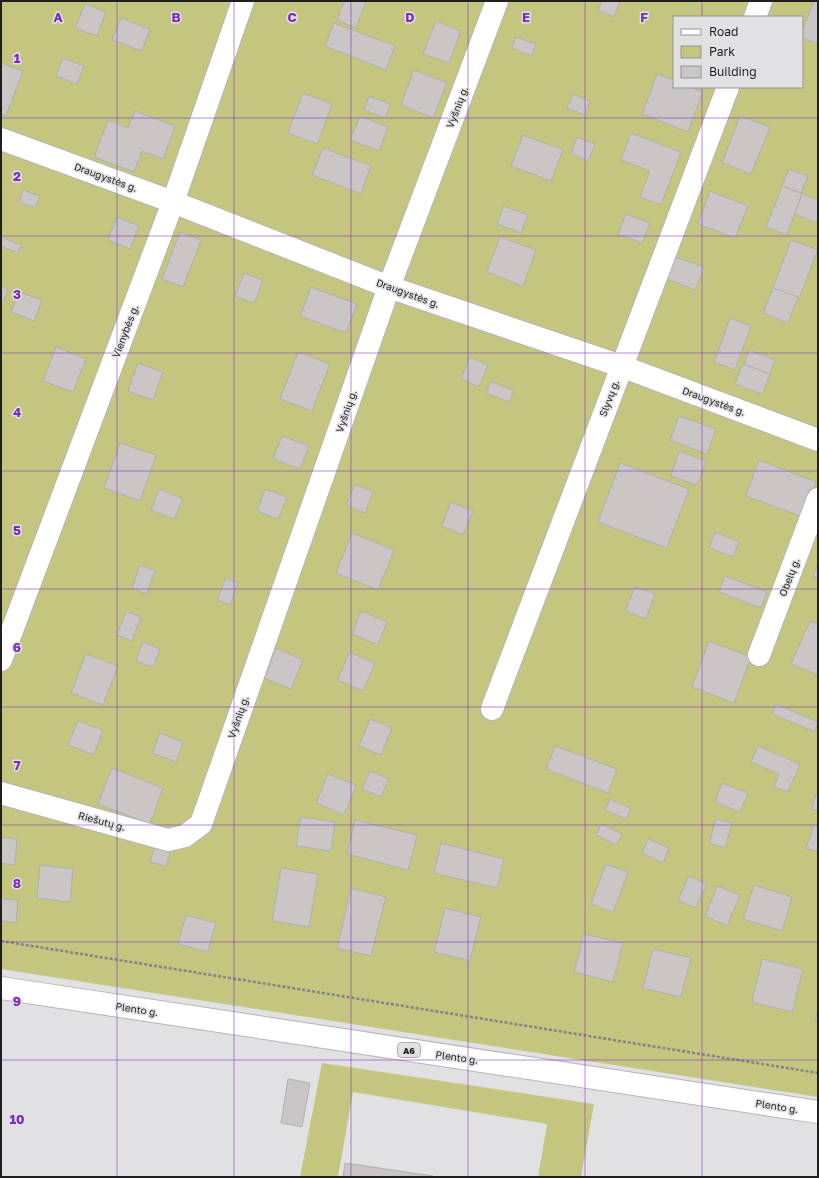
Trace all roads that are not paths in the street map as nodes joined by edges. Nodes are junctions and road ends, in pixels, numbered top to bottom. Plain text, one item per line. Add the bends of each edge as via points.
1 (243, 1) edge
2 (497, 1) edge
3 (761, 1) edge
4 (755, 16) edge
5 (728, 88) edge
6 (1, 139) edge
7 (173, 202) junction
8 (389, 287) junction
9 (621, 366) junction
10 (818, 440) edge
11 (818, 498) edge
12 (759, 656) dead end
13 (1, 660) edge
14 (492, 709) dead end
15 (1, 793) edge
16 (201, 824) joint
17 (1, 988) edge
18 (818, 1112) edge

1 - 7 main road, Vienybės g.
2 - 8 main road, Vyšnių g.
3 - 4 main road
5 - 9 main road, Slyvų g.
6 - 7 main road, Draugystės g.
7 - 8 main road, Draugystės g.
7 - 13 main road, Vienybės g.
8 - 9 main road, Draugystės g.
8 - 16 main road, Vyšnių g.
9 - 10 main road, Draugystės g.
9 - 14 main road, Slyvų g.
11 - 12 main road, Obelų g.
15 - 16 main road, Riešutų g. via 168,840 184,836
17 - 18 main road, Plento g. / A6

